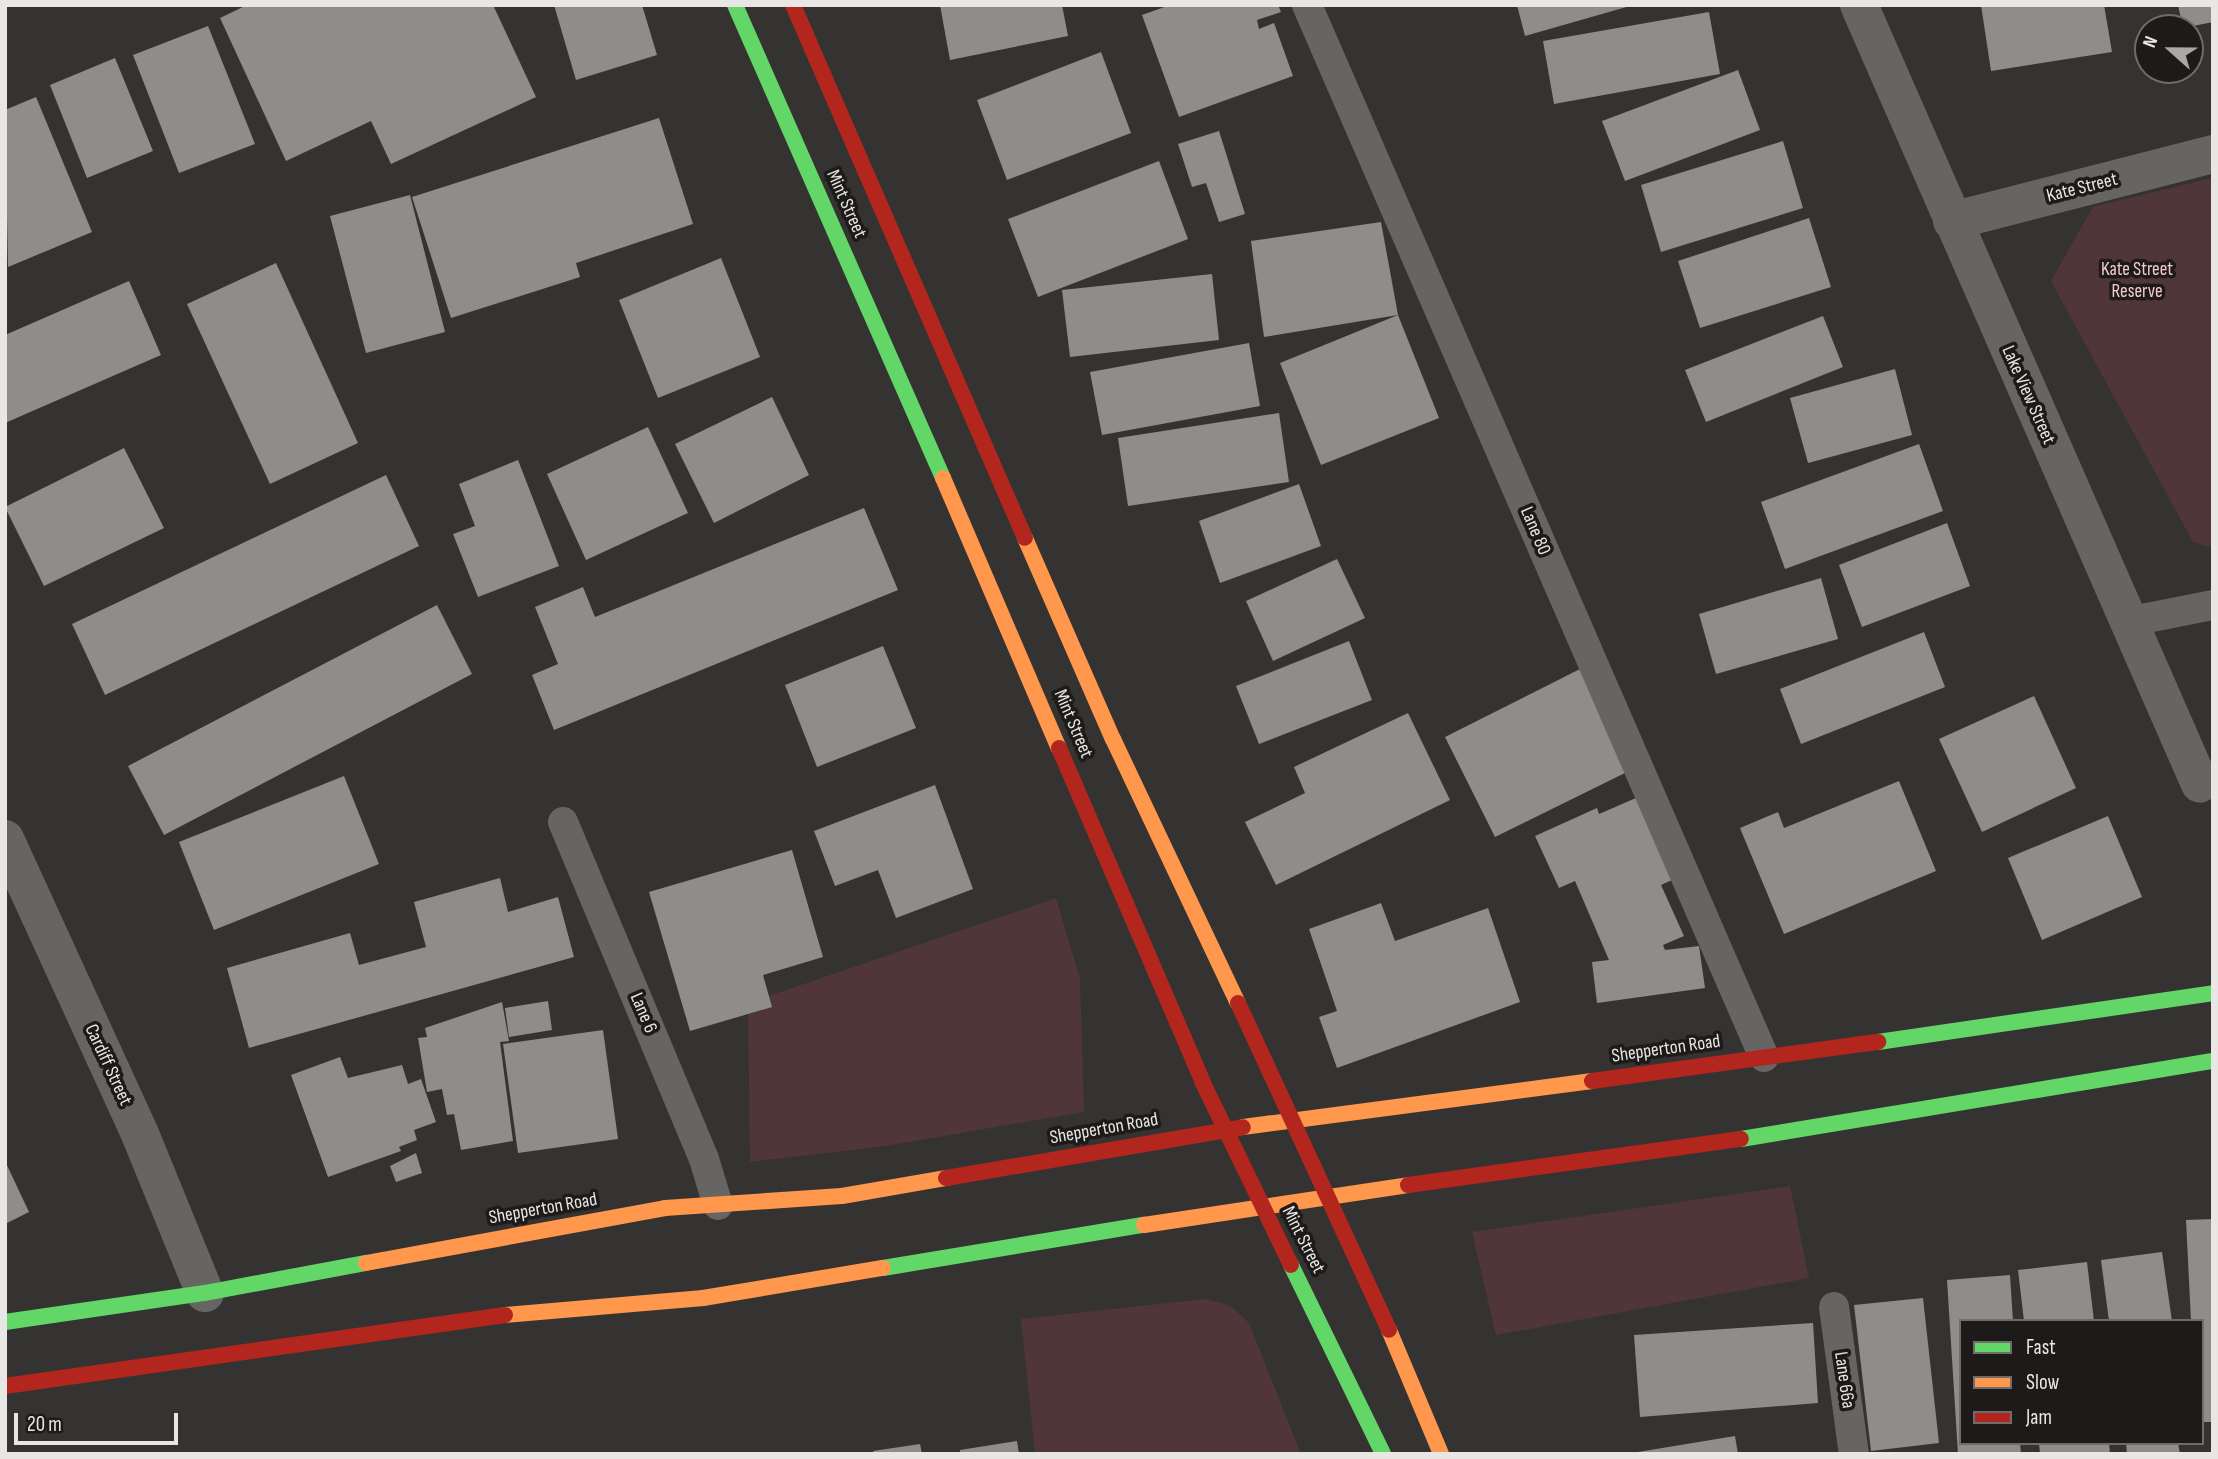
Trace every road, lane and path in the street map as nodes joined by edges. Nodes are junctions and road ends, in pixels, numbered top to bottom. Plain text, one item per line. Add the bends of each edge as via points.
1 (735, 5) edge
2 (793, 5) edge
3 (1307, 5) edge
4 (1859, 5) edge
5 (2213, 154) edge
6 (1952, 221) junction
7 (2213, 605) edge
8 (2127, 622) junction
9 (2200, 784) dead end
10 (562, 822) dead end
11 (5, 839) edge
12 (2213, 993) edge
13 (1764, 1057) junction
14 (2213, 1061) edge
15 (1291, 1121) junction
16 (1225, 1129) junction
17 (1326, 1198) junction
18 (718, 1205) junction
19 (1262, 1206) junction
20 (205, 1293) junction
21 (1834, 1307) dead end
22 (5, 1322) edge
23 (5, 1386) edge
24 (1383, 1454) edge
25 (1441, 1454) edge
26 (1854, 1454) edge

1 - 16 main road, Mint Street
2 - 15 main road, Mint Street via 1113,739
3 - 13 lane, Lane 80
4 - 6 street, Lake View Street
5 - 6 street, Kate Street
6 - 8 street, Lake View Street
7 - 8 lane
8 - 9 street, Lake View Street
10 - 18 lane, Lane 6 via 704,1159
11 - 20 street, Cardiff Street via 140,1134
12 - 13 main road, Shepperton Road
13 - 15 main road, Shepperton Road
14 - 17 main road via 1852,1123
15 - 16 main road, Shepperton Road
15 - 17 main road, Mint Street
16 - 18 main road, Shepperton Road via 842,1196
16 - 19 main road, Mint Street
17 - 19 main road
17 - 25 main road, Mint Street via 1359,1259
18 - 20 main road, Shepperton Road via 665,1208
19 - 23 main road via 703,1298 506,1315
19 - 24 main road, Mint Street
20 - 22 main road, Shepperton Road
21 - 26 lane, Lane 66a

